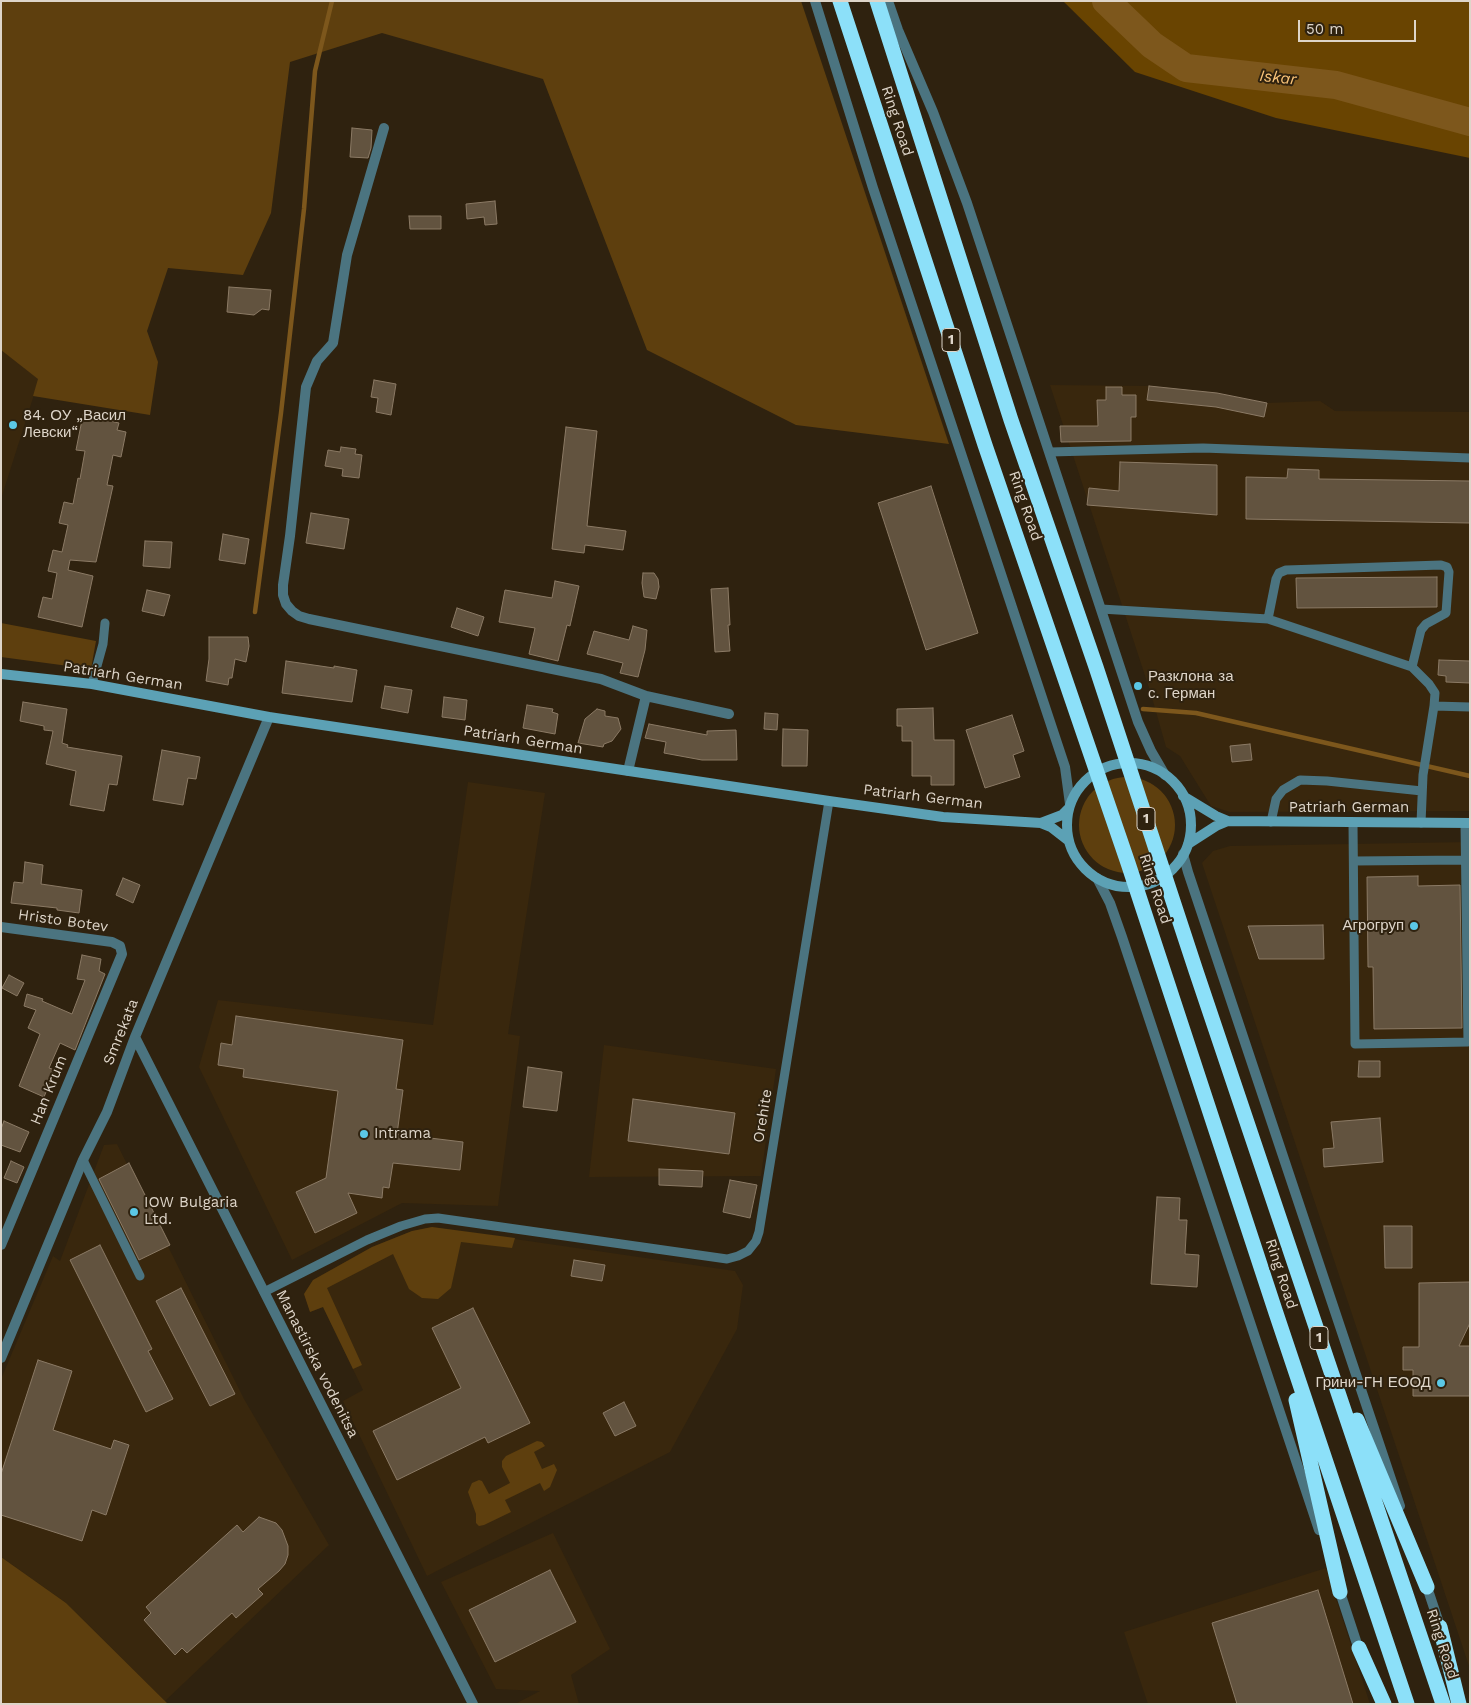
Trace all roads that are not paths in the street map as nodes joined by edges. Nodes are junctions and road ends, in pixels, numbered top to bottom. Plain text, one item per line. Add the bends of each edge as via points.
1 (815, 1) edge
2 (840, 1) edge
3 (877, 1) edge
4 (888, 1) edge
5 (384, 128) dead end
6 (1050, 452) junction
7 (1470, 458) edge
8 (1101, 609) junction
9 (1268, 618) junction
10 (105, 623) dead end
11 (1412, 667) junction
12 (1, 674) edge
13 (92, 684) junction
14 (646, 696) junction
15 (1434, 706) junction
16 (1470, 707) edge
17 (729, 714) dead end
18 (269, 717) junction
19 (628, 771) junction
20 (1165, 775) junction
21 (1422, 791) junction
22 (1183, 796) junction
23 (828, 801) junction
24 (1070, 806) junction
25 (1228, 821) junction
26 (1272, 822) junction
27 (1041, 823) junction
28 (1353, 823) junction
29 (1421, 823) junction
30 (1467, 823) edge
31 (1069, 841) junction
32 (1188, 844) junction
33 (1183, 854) junction
34 (1354, 860) junction
35 (1465, 860) junction
36 (1097, 878) junction
37 (1, 928) edge
38 (120, 946) joint
39 (135, 1037) junction
40 (84, 1160) junction
41 (1, 1245) edge
42 (140, 1276) dead end
43 (264, 1292) junction
44 (1304, 1294) junction
45 (1276, 1313) junction
46 (1, 1358) edge
47 (1427, 1587) junction
48 (1340, 1592) junction
49 (1440, 1627) junction
50 (1359, 1648) junction
51 (473, 1704) edge
52 (1377, 1704) edge
53 (1384, 1704) edge
54 (1406, 1704) edge
55 (1443, 1704) edge
56 (1460, 1704) edge
57 (1466, 1704) edge

1 - 24 street via 876,198 1065,767
2 - 45 highway, Ring Road / 1
3 - 44 highway, Ring Road / 1 via 1011,420
4 - 6 street via 968,203
5 - 14 street via 346,255 333,343 317,361 306,388 283,585 286,604 299,616 309,619 601,679
6 - 7 lane via 1203,448
6 - 8 street
8 - 9 lane
8 - 20 street via 1138,722
9 - 11 lane
9 - 11 lane via 1276,579 1286,570 1447,567 1446,613 1421,630
10 - 13 lane
11 - 15 lane via 1435,693
12 - 13 street, Patriarh German
13 - 18 street, Patriarh German
14 - 17 street
14 - 19 street
15 - 16 lane
15 - 21 lane
18 - 19 street, Patriarh German
18 - 39 street, Smrekata
19 - 23 street, Patriarh German
20 - 22 street
20 - 24 street via 1140,764 1112,765 1091,775 1080,786
21 - 26 lane via 1300,780 1283,790 1276,799
21 - 29 lane
22 - 25 street
22 - 32 street via 1190,815
23 - 27 street, Patriarh German via 943,817
23 - 43 lane, Orehite via 759,1232 748,1251 727,1259 438,1218 425,1219 368,1240
24 - 27 street via 1062,815
24 - 31 street
25 - 26 street, Patriarh German
25 - 32 street
26 - 28 street, Patriarh German
27 - 31 street
28 - 29 street, Patriarh German
28 - 34 lane
29 - 30 street, Patriarh German
30 - 35 lane
31 - 36 street via 1079,862
32 - 33 street
33 - 36 street via 1165,875 1149,883 1128,887
33 - 47 street
34 - 35 lane
34 - 35 lane via 1355,1044 1468,1042
36 - 48 street via 1122,937
37 - 38 street, Hristo Botev via 112,942
38 - 41 street, Han Krum via 122,954
39 - 40 street, Smrekata via 107,1112
39 - 43 street, Manastirska vodenitsa
40 - 42 lane
40 - 46 street, Smrekata
43 - 51 street, Manastirska vodenitsa
44 - 47 highway
44 - 55 highway, Ring Road / 1
45 - 48 highway
45 - 54 highway, Ring Road / 1
47 - 49 street
48 - 50 street
49 - 56 highway
49 - 57 street
50 - 52 street
50 - 53 highway

